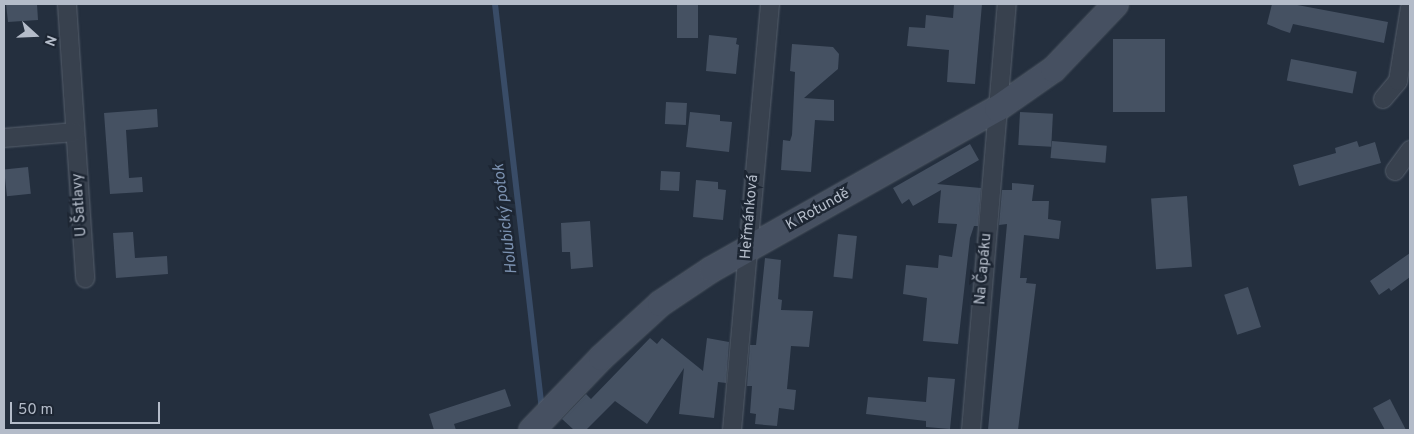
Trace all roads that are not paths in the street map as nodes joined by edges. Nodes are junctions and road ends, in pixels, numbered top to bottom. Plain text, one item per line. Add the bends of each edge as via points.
1 (67, 4) edge
2 (770, 4) edge
3 (1007, 4) edge
4 (1115, 4) edge
5 (1410, 8) edge
6 (1383, 98) dead end
7 (997, 108) junction
8 (75, 132) junction
9 (4, 138) edge
10 (1410, 150) edge
11 (1395, 171) dead end
12 (748, 250) junction
13 (85, 278) dead end
14 (531, 430) edge
15 (732, 430) edge
16 (971, 430) edge

1 - 8 street, U Šatlavy
2 - 12 street, Heřmánková
3 - 7 street, Na Čapáku
4 - 7 street, K Rotundě via 1053,69
5 - 6 street via 1398,81
7 - 12 street, K Rotundě
7 - 16 street, Na Čapáku
8 - 9 street
8 - 13 street, U Šatlavy
10 - 11 street
12 - 14 street, K Rotundě via 660,302 601,357
12 - 15 street, Heřmánková

